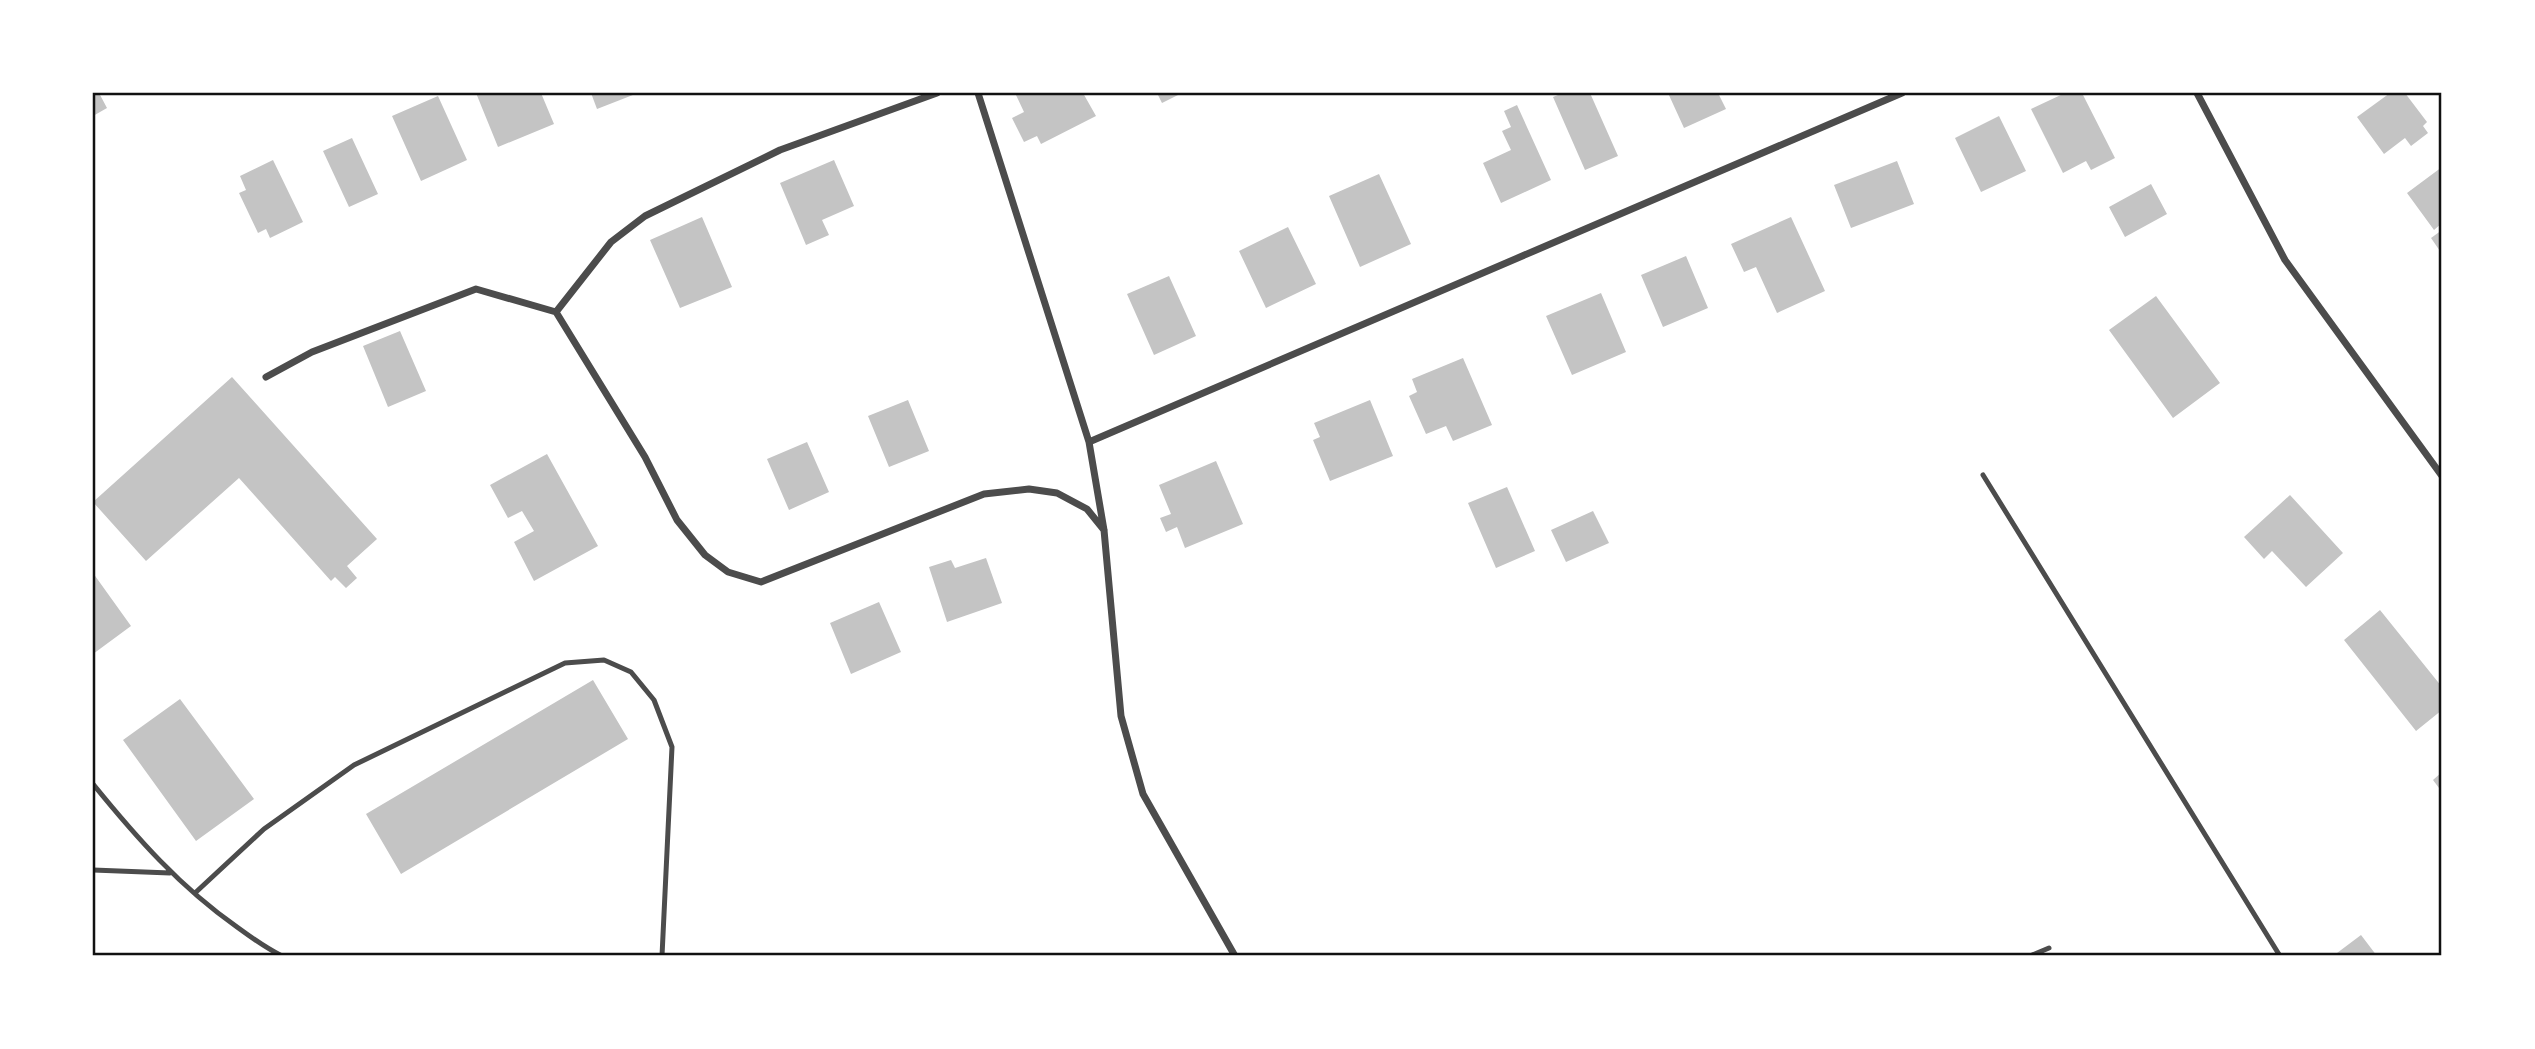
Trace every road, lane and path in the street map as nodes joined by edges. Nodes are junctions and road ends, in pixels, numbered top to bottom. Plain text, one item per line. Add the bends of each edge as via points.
1 (937, 93) edge
2 (978, 93) edge
3 (1902, 93) edge
4 (2197, 93) edge
5 (556, 312) junction
6 (266, 377) dead end
7 (1089, 443) junction
8 (1983, 475) dead end
9 (2442, 476) edge
10 (1104, 530) junction
11 (93, 784) edge
12 (93, 870) edge
13 (170, 873) junction
14 (195, 893) junction
15 (2049, 948) dead end
16 (270, 950) junction
17 (275, 956) edge
18 (282, 956) edge
19 (662, 956) edge
20 (1235, 956) edge
21 (2030, 956) edge
22 (2280, 956) edge

1 - 5 street via 780,150 645,216 611,242
2 - 7 street
3 - 7 street
4 - 9 street via 2286,260
5 - 6 street via 476,289 313,352
5 - 10 street via 645,457 677,520 705,555 728,572 761,582 985,494 1029,489 1056,493 1087,509
7 - 10 street
8 - 22 lane
10 - 20 street via 1121,716 1143,794
11 - 13 lane
12 - 13 lane
13 - 14 lane
14 - 16 lane
14 - 19 lane via 264,829 354,765 565,663 604,660 631,672 654,699 672,747
15 - 21 lane
16 - 17 lane
16 - 18 lane

